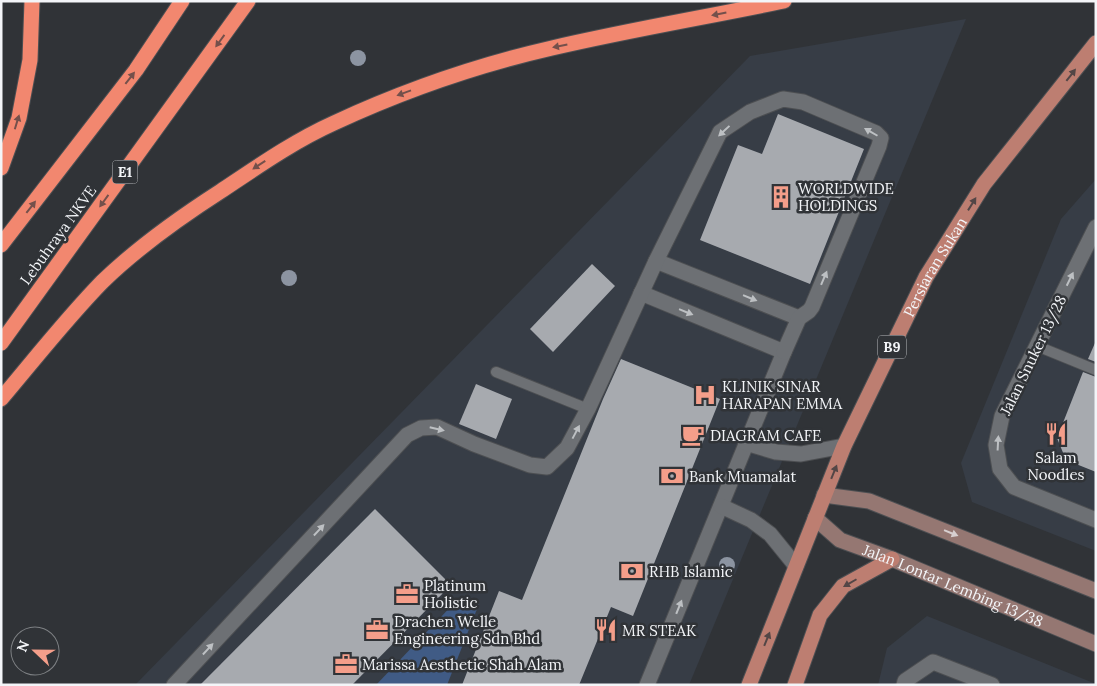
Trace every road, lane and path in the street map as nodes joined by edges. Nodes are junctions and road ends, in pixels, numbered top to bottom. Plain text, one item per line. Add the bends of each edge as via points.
1 (32, 1) edge
2 (182, 1) edge
3 (248, 1) edge
4 (784, 1) edge
5 (1096, 43) edge
6 (1, 168) edge
7 (1096, 227) edge
8 (1, 245) edge
9 (656, 261) junction
10 (641, 293) junction
11 (799, 318) junction
12 (1, 343) edge
13 (1037, 346) junction
14 (784, 352) junction
15 (1096, 370) edge
16 (496, 372) dead end
17 (1, 399) edge
18 (588, 409) junction
19 (746, 443) junction
20 (844, 446) junction
21 (824, 495) junction
22 (721, 506) junction
23 (815, 518) junction
24 (1096, 520) edge
25 (892, 559) junction
26 (796, 566) junction
27 (1096, 591) edge
28 (1096, 644) edge
29 (174, 685) edge
30 (647, 685) edge
31 (749, 685) edge
32 (795, 685) edge
33 (904, 685) edge
34 (992, 685) edge

6 -> 1 highway via 19,118 30,60
8 -> 2 highway via 136,70
3 -> 12 highway, Lebuhraya NKVE / E1
4 -> 17 highway via 552,48 496,63 404,93 332,124 270,158 141,248 73,314
20 -> 5 main road, Persiaran Sukan / B9 via 926,277 984,184
13 -> 7 street, Jalan Snuker 13/28
9 - 10 street
9 -> 11 street
11 -> 9 street via 812,307 881,138 803,102 783,99 750,112 720,132
10 -> 14 street
10 - 18 street
11 - 14 street
13 - 15 lane
24 -> 13 street, Jalan Snuker 13/28 via 1014,487 1000,469 996,444 1002,416
14 - 19 street
16 - 18 lane
29 -> 18 street via 407,435 421,428 437,427 530,465 547,467 567,448
19 - 20 street via 776,452 801,454
19 - 22 street
21 -> 20 main road, Persiaran Sukan / B9
21 - 23 main road, Persiaran Sukan / B9
21 -> 27 street via 869,501
22 - 26 street via 751,520 770,534
30 -> 22 street
23 - 25 street, Jalan Lontar Lembing 13/38 via 840,540
23 - 26 main road, Persiaran Sukan / B9
25 - 28 street, Jalan Lontar Lembing 13/38
25 -> 32 main road via 843,586 820,615
31 -> 26 main road, Persiaran Sukan / B9
33 - 34 street via 905,681 933,662

